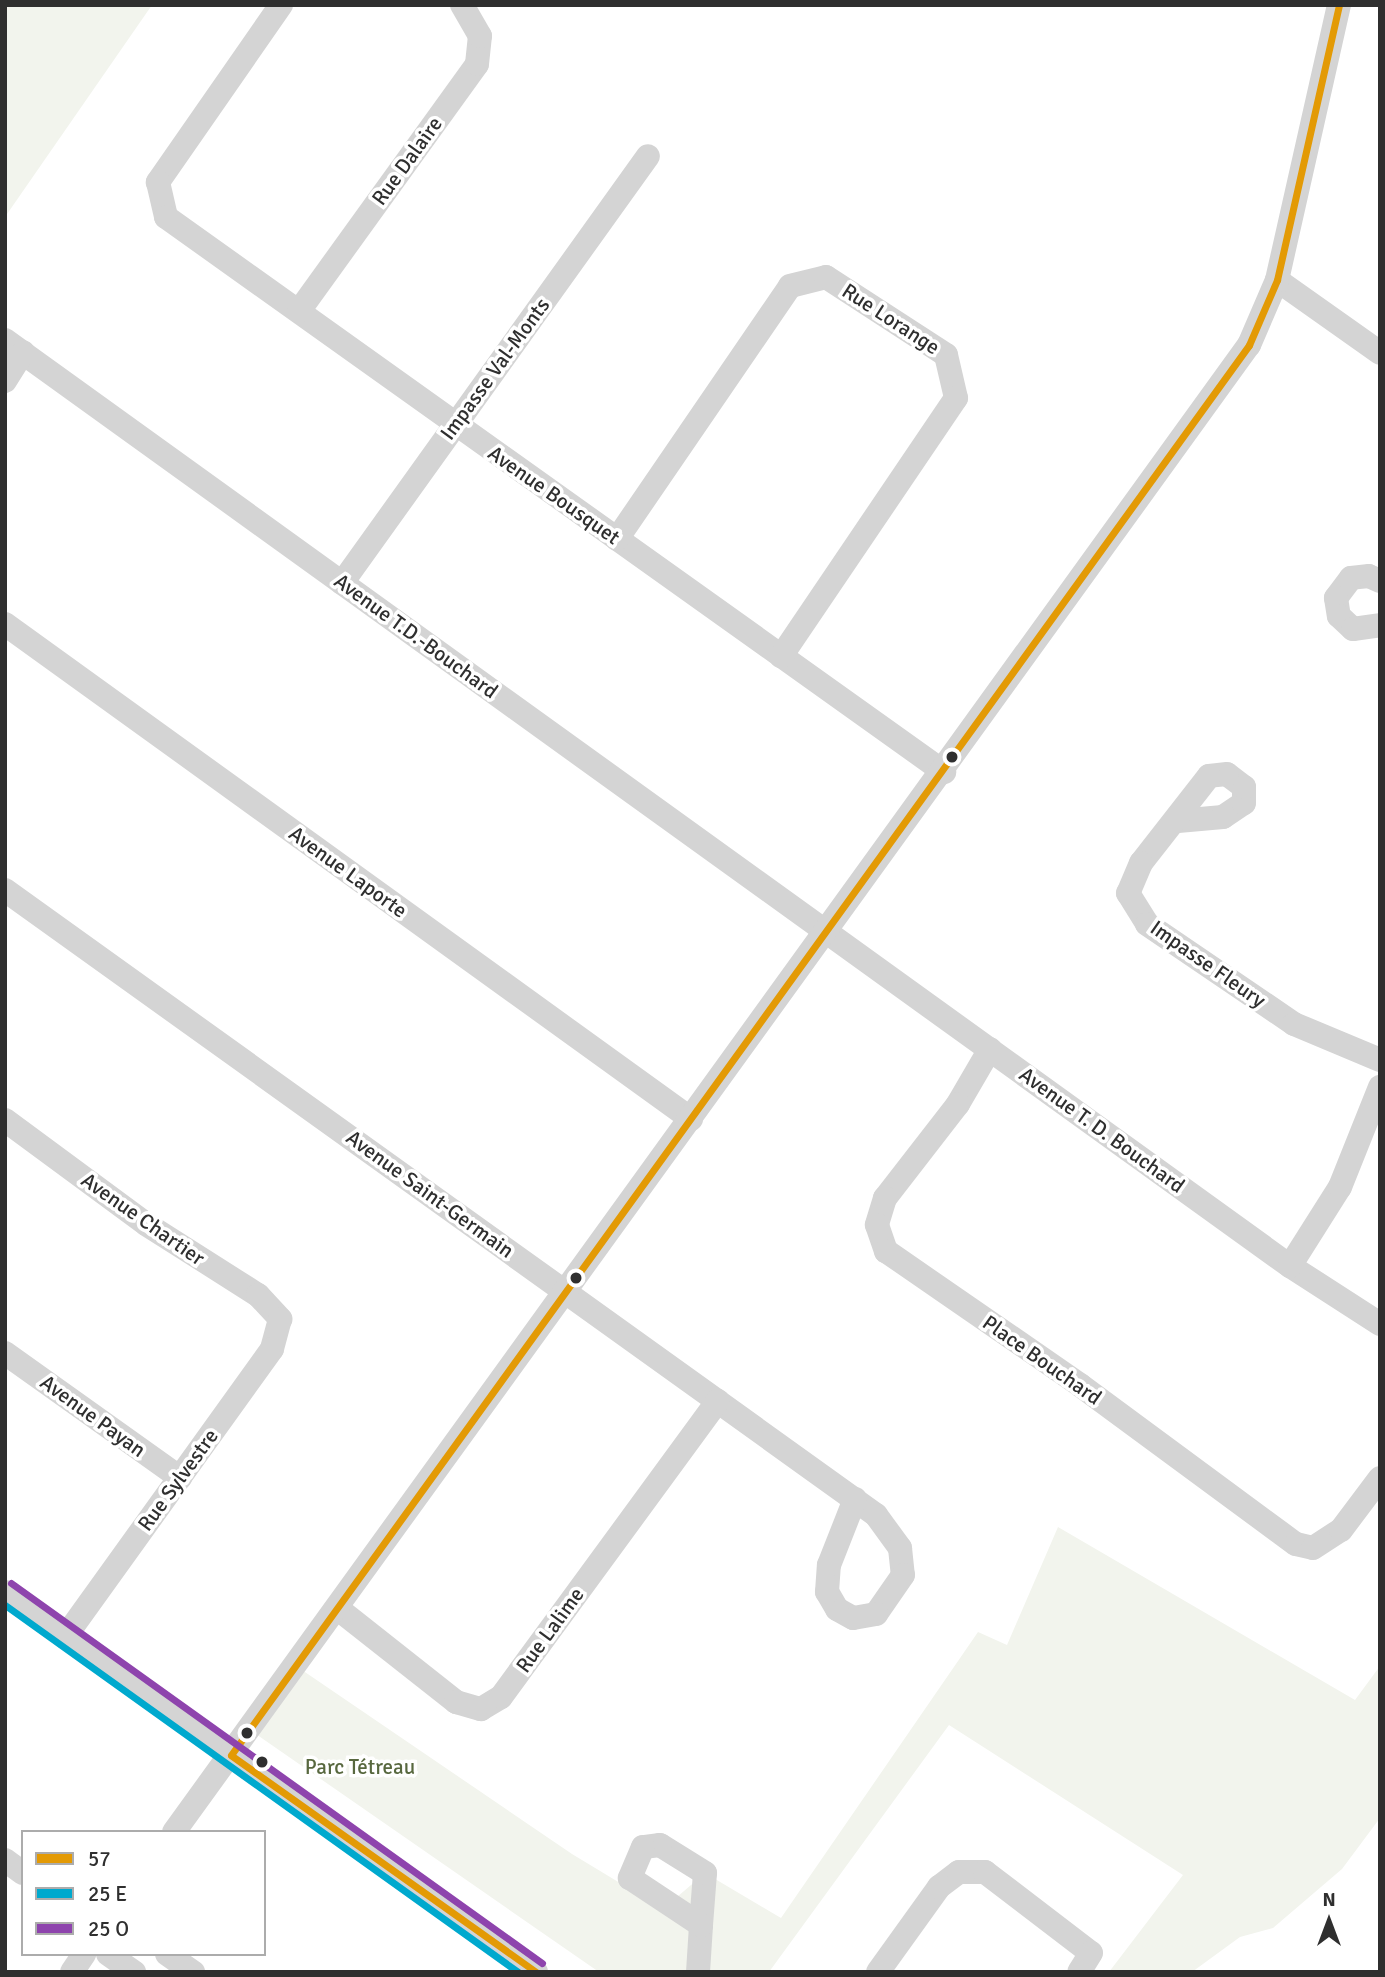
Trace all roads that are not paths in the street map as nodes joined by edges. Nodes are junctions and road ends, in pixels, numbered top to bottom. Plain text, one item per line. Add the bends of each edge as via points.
1 (281, 5) edge
2 (462, 5) edge
3 (1339, 5) edge
4 (648, 156) dead end
5 (1277, 280) junction
6 (299, 311) junction
7 (14, 346) edge
8 (1380, 353) edge
9 (5, 381) edge
10 (456, 425) junction
11 (617, 539) junction
12 (1380, 581) edge
13 (342, 583) junction
14 (5, 624) edge
15 (1380, 625) edge
16 (781, 656) junction
17 (944, 772) junction
18 (1178, 821) dead end
19 (5, 890) edge
20 (826, 933) junction
21 (990, 1049) junction
22 (1380, 1060) edge
23 (1380, 1087) edge
24 (691, 1119) junction
25 (5, 1120) edge
26 (1290, 1266) junction
27 (566, 1292) junction
28 (280, 1319) joint
29 (1380, 1324) edge
30 (5, 1353) edge
31 (718, 1401) junction
32 (180, 1478) junction
33 (1380, 1478) edge
34 (855, 1499) dead end
35 (5, 1592) edge
36 (337, 1608) junction
37 (65, 1637) junction
38 (231, 1755) junction
39 (175, 1830) edge
40 (5, 1860) edge
41 (21, 1872) edge
42 (701, 1925) dead end
43 (83, 1956) edge
44 (111, 1956) edge
45 (170, 1956) edge
46 (1085, 1962) edge
47 (72, 1972) edge
48 (134, 1972) edge
49 (193, 1972) edge
50 (536, 1972) edge
51 (698, 1972) edge
52 (878, 1972) edge

1 - 6 street, Avenue Bousquet via 158,182 166,217
2 - 6 street, Rue Dalaire via 480,36 477,64
3 - 5 street
4 - 10 street, Impasse Val-Monts
5 - 8 street
5 - 17 street via 1249,345
6 - 10 street, Avenue Bousquet
7 - 9 street
7 - 13 street, Avenue T.D.-Bouchard
10 - 11 street, Avenue Bousquet
10 - 13 street, Impasse Val-Monts
11 - 16 street, Avenue Bousquet
11 - 16 street, Rue Lorange via 790,286 826,277 946,355 956,398
12 - 15 street via 1369,576 1352,578 1336,598 1339,616 1353,629
13 - 20 street, Avenue T.D.-Bouchard
14 - 24 street, Avenue Laporte
16 - 17 street, Avenue Bousquet
17 - 20 street
18 - 22 street, Impasse Fleury via 1141,863 1128,893 1147,924 1294,1024
19 - 27 street, Avenue Saint-Germain
20 - 21 street, Avenue T. D. Bouchard
20 - 24 street
21 - 26 street, Avenue T. D. Bouchard
21 - 33 street, Place Bouchard via 958,1104 885,1198 877,1226 886,1251 1080,1385 1296,1545 1313,1548 1341,1530
23 - 26 street via 1340,1187
24 - 27 street
25 - 28 street, Avenue Chartier via 146,1224 258,1295
26 - 29 street, Avenue T. D. Bouchard
27 - 31 street, Avenue Saint-Germain
27 - 36 street
28 - 32 street, Rue Sylvestre via 272,1349
30 - 32 street, Avenue Payan
31 - 34 street, Avenue Saint-Germain
31 - 36 street, Rue Lalime via 501,1697 481,1709 456,1702
32 - 37 street, Rue Sylvestre
35 - 37 street
36 - 38 street
37 - 38 street
38 - 39 street
38 - 50 street
40 - 41 street
42 - 51 street
43 - 47 street
44 - 48 street
45 - 49 street
46 - 52 street via 985,1872 959,1872 939,1887

